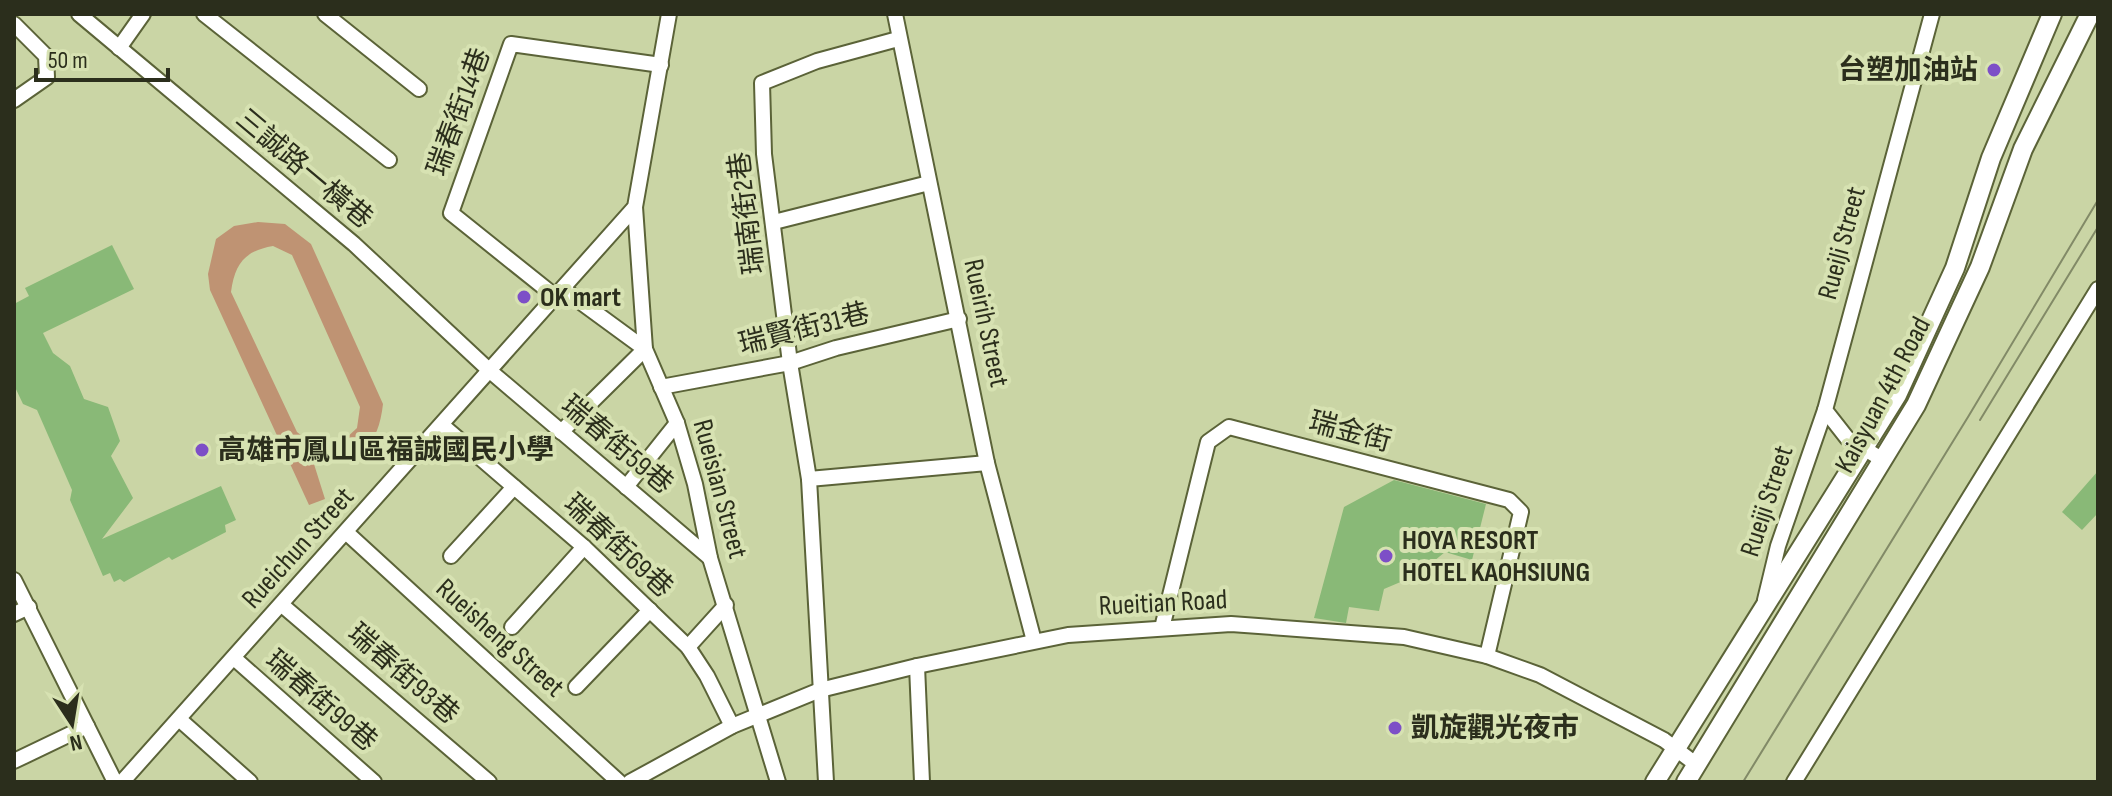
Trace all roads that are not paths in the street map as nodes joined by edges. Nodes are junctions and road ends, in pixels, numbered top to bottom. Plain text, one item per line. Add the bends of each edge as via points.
1 (79, 14) edge
2 (143, 14) edge
3 (204, 14) edge
4 (325, 14) edge
5 (669, 14) edge
6 (895, 14) edge
7 (1932, 14) edge
8 (2052, 14) edge
9 (2090, 14) edge
10 (14, 24) edge
11 (898, 39) junction
12 (119, 48) junction
13 (661, 65) junction
14 (419, 89) dead end
15 (14, 100) edge
16 (389, 160) dead end
17 (929, 183) junction
18 (635, 207) junction
19 (774, 222) junction
20 (2098, 289) edge
21 (559, 293) junction
22 (959, 319) junction
23 (645, 349) junction
24 (790, 363) junction
25 (490, 371) junction
26 (661, 387) junction
27 (1825, 410) junction
28 (677, 423) junction
29 (442, 425) junction
30 (561, 432) junction
31 (1863, 449) junction
32 (1883, 460) junction
33 (987, 463) junction
34 (809, 479) junction
35 (514, 487) junction
36 (626, 487) junction
37 (347, 533) junction
38 (584, 547) junction
39 (451, 556) dead end
40 (710, 558) junction
41 (14, 580) edge
42 (282, 605) junction
43 (726, 605) junction
44 (29, 607) junction
45 (1762, 609) junction
46 (650, 610) junction
47 (14, 614) edge
48 (512, 627) dead end
49 (1162, 628) junction
50 (1034, 641) junction
51 (688, 647) junction
52 (1487, 656) junction
53 (234, 658) junction
54 (917, 666) junction
55 (576, 687) dead end
56 (820, 690) junction
57 (760, 716) junction
58 (179, 719) junction
59 (87, 726) junction
60 (732, 726) junction
61 (1676, 748) junction
62 (14, 761) edge
63 (1697, 765) junction
64 (115, 782) edge
65 (122, 782) edge
66 (250, 782) edge
67 (374, 782) edge
68 (489, 782) edge
69 (619, 782) edge
70 (630, 782) edge
71 (778, 782) edge
72 (826, 782) edge
73 (922, 782) edge
74 (1655, 782) edge
75 (1686, 782) edge
76 (1794, 782) edge

1 - 12 street, 三誠路一橫巷
2 - 12 street
3 - 16 street
4 - 14 street
5 - 13 street
6 - 11 street, Rueirih Street
7 - 27 street, RueiJi Street
8 - 31 street, Kaisyuan 4th Road via 1991,158 1955,268 1897,395
9 - 32 street, Kaisyuan 4th Road via 2023,149 1980,267 1916,405
10 - 15 street via 46,56 47,77
11 - 17 street, Rueirih Street
11 - 19 street, 瑞南街2巷 via 817,61 762,83 764,154
12 - 25 street, 三誠路一橫巷 via 354,244
13 - 18 street
13 - 21 street, 瑞春街14巷 via 511,44 451,213
17 - 19 street
17 - 22 street, Rueirih Street
18 - 21 street, Rueichun Street
18 - 23 street, Rueisian Street
19 - 24 street, 瑞南街2巷
20 - 76 street
21 - 23 street
21 - 25 street, Rueichun Street
22 - 24 street, 瑞賢街31巷
22 - 33 street, Rueirih Street
23 - 26 street, Rueisian Street
23 - 30 street
24 - 26 street, 瑞賢街31巷
24 - 34 street, 瑞南街2巷
25 - 29 street, Rueichun Street
25 - 30 street, 瑞春街59巷
26 - 28 street, Rueisian Street
27 - 31 street
27 - 45 street, Rueiji Street
28 - 36 street
28 - 40 street, Rueisian Street
29 - 35 street, 瑞春街69巷
29 - 37 street, Rueichun Street
30 - 36 street, 瑞春街59巷
31 - 32 street
31 - 45 street, Kaisyuan 4th Road
32 - 63 street, Kaisyuan 4th Road
33 - 34 street
33 - 50 street, Rueirih Street
34 - 56 street, 瑞南街2巷
35 - 38 street, 瑞春街69巷
35 - 39 street
36 - 40 street, 瑞春街59巷
37 - 42 street, Rueichun Street
37 - 69 street, Rueisheng Street
38 - 46 street, 瑞春街69巷
38 - 48 street
40 - 43 street, Rueisian Street
41 - 44 street
42 - 53 street, Rueichun Street
42 - 68 street, 瑞春街93巷
43 - 51 street
43 - 57 street, Rueisian Street
44 - 47 street
44 - 59 street
45 - 61 street, Kaisyuan 4th Road
46 - 51 street, 瑞春街69巷
46 - 55 street
49 - 50 street, Rueitian Road
49 - 52 street, Rueitian Road via 1231,624 1404,637
49 - 52 street, 瑞金街 via 1208,442 1229,427 1509,500 1521,512
50 - 54 street, Rueitian Road
51 - 60 street, 瑞春街69巷
52 - 61 street, Rueitian Road via 1540,675
53 - 58 street, Rueichun Street
53 - 67 street, 瑞春街99巷
54 - 56 street, Rueitian Road
54 - 73 street
56 - 57 street, Rueitian Road
56 - 72 street, 瑞南街2巷
57 - 60 street, Rueitian Road
57 - 71 street, Rueisian Street
58 - 65 street, Rueichun Street
58 - 66 street
59 - 62 street
59 - 64 street
60 - 70 street, Rueitian Road
61 - 63 street, Rueitian Road
61 - 74 street, Kaisyuan 4th Road
63 - 75 street, Kaisyuan 4th Road

